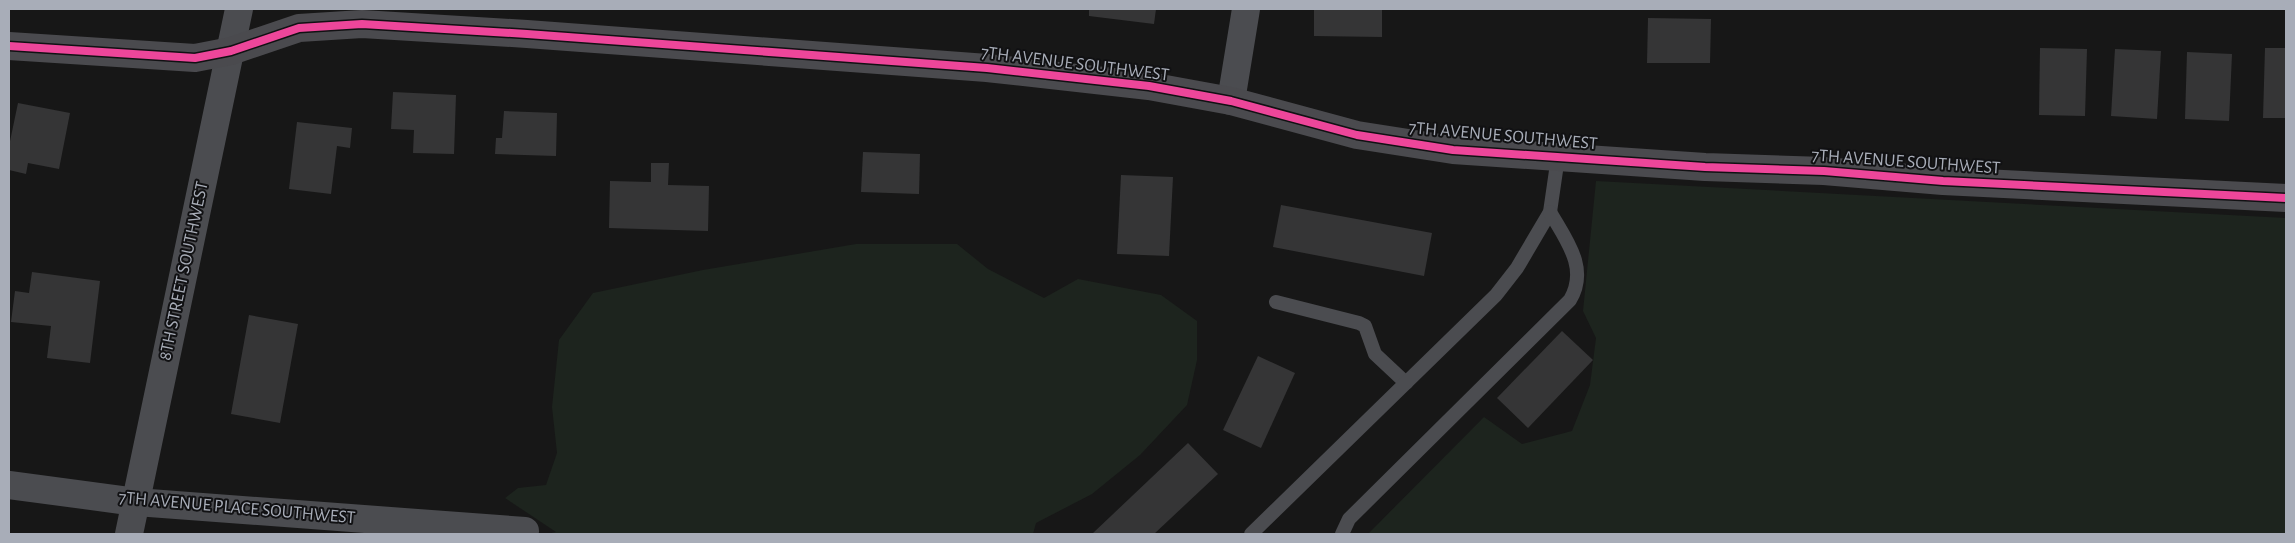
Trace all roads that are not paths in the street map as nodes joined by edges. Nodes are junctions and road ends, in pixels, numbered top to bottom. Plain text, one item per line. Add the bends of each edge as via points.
1 (239, 9) edge
2 (1246, 9) edge
3 (9, 46) edge
4 (231, 51) junction
5 (1231, 102) junction
6 (1558, 157) junction
7 (2286, 198) edge
8 (1550, 212) junction
9 (1276, 302) dead end
10 (1406, 384) junction
11 (9, 485) edge
12 (136, 502) junction
13 (525, 531) dead end
14 (129, 534) edge
15 (1251, 534) edge
16 (1342, 534) edge

1 - 4 street, 8TH STREET SOUTHWEST
2 - 5 street
3 - 4 street, 7TH AVENUE SOUTHWEST via 194,58
4 - 5 street, 7TH AVENUE SOUTHWEST via 299,28 362,24 987,68 1149,86
4 - 12 street, 8TH STREET SOUTHWEST
5 - 6 street, 7TH AVENUE SOUTHWEST via 1357,135 1453,150
6 - 7 street, 7TH AVENUE SOUTHWEST
6 - 8 lane
8 - 10 lane via 1517,268 1496,295
8 - 16 lane via 1576,261 1579,275 1570,300 1348,519
9 - 10 lane via 1365,326 1375,354
10 - 15 lane
11 - 12 street, 7TH AVENUE PLACE SOUTHWEST
12 - 13 street, 7TH AVENUE PLACE SOUTHWEST
12 - 14 street, 8TH STREET SOUTHWEST

